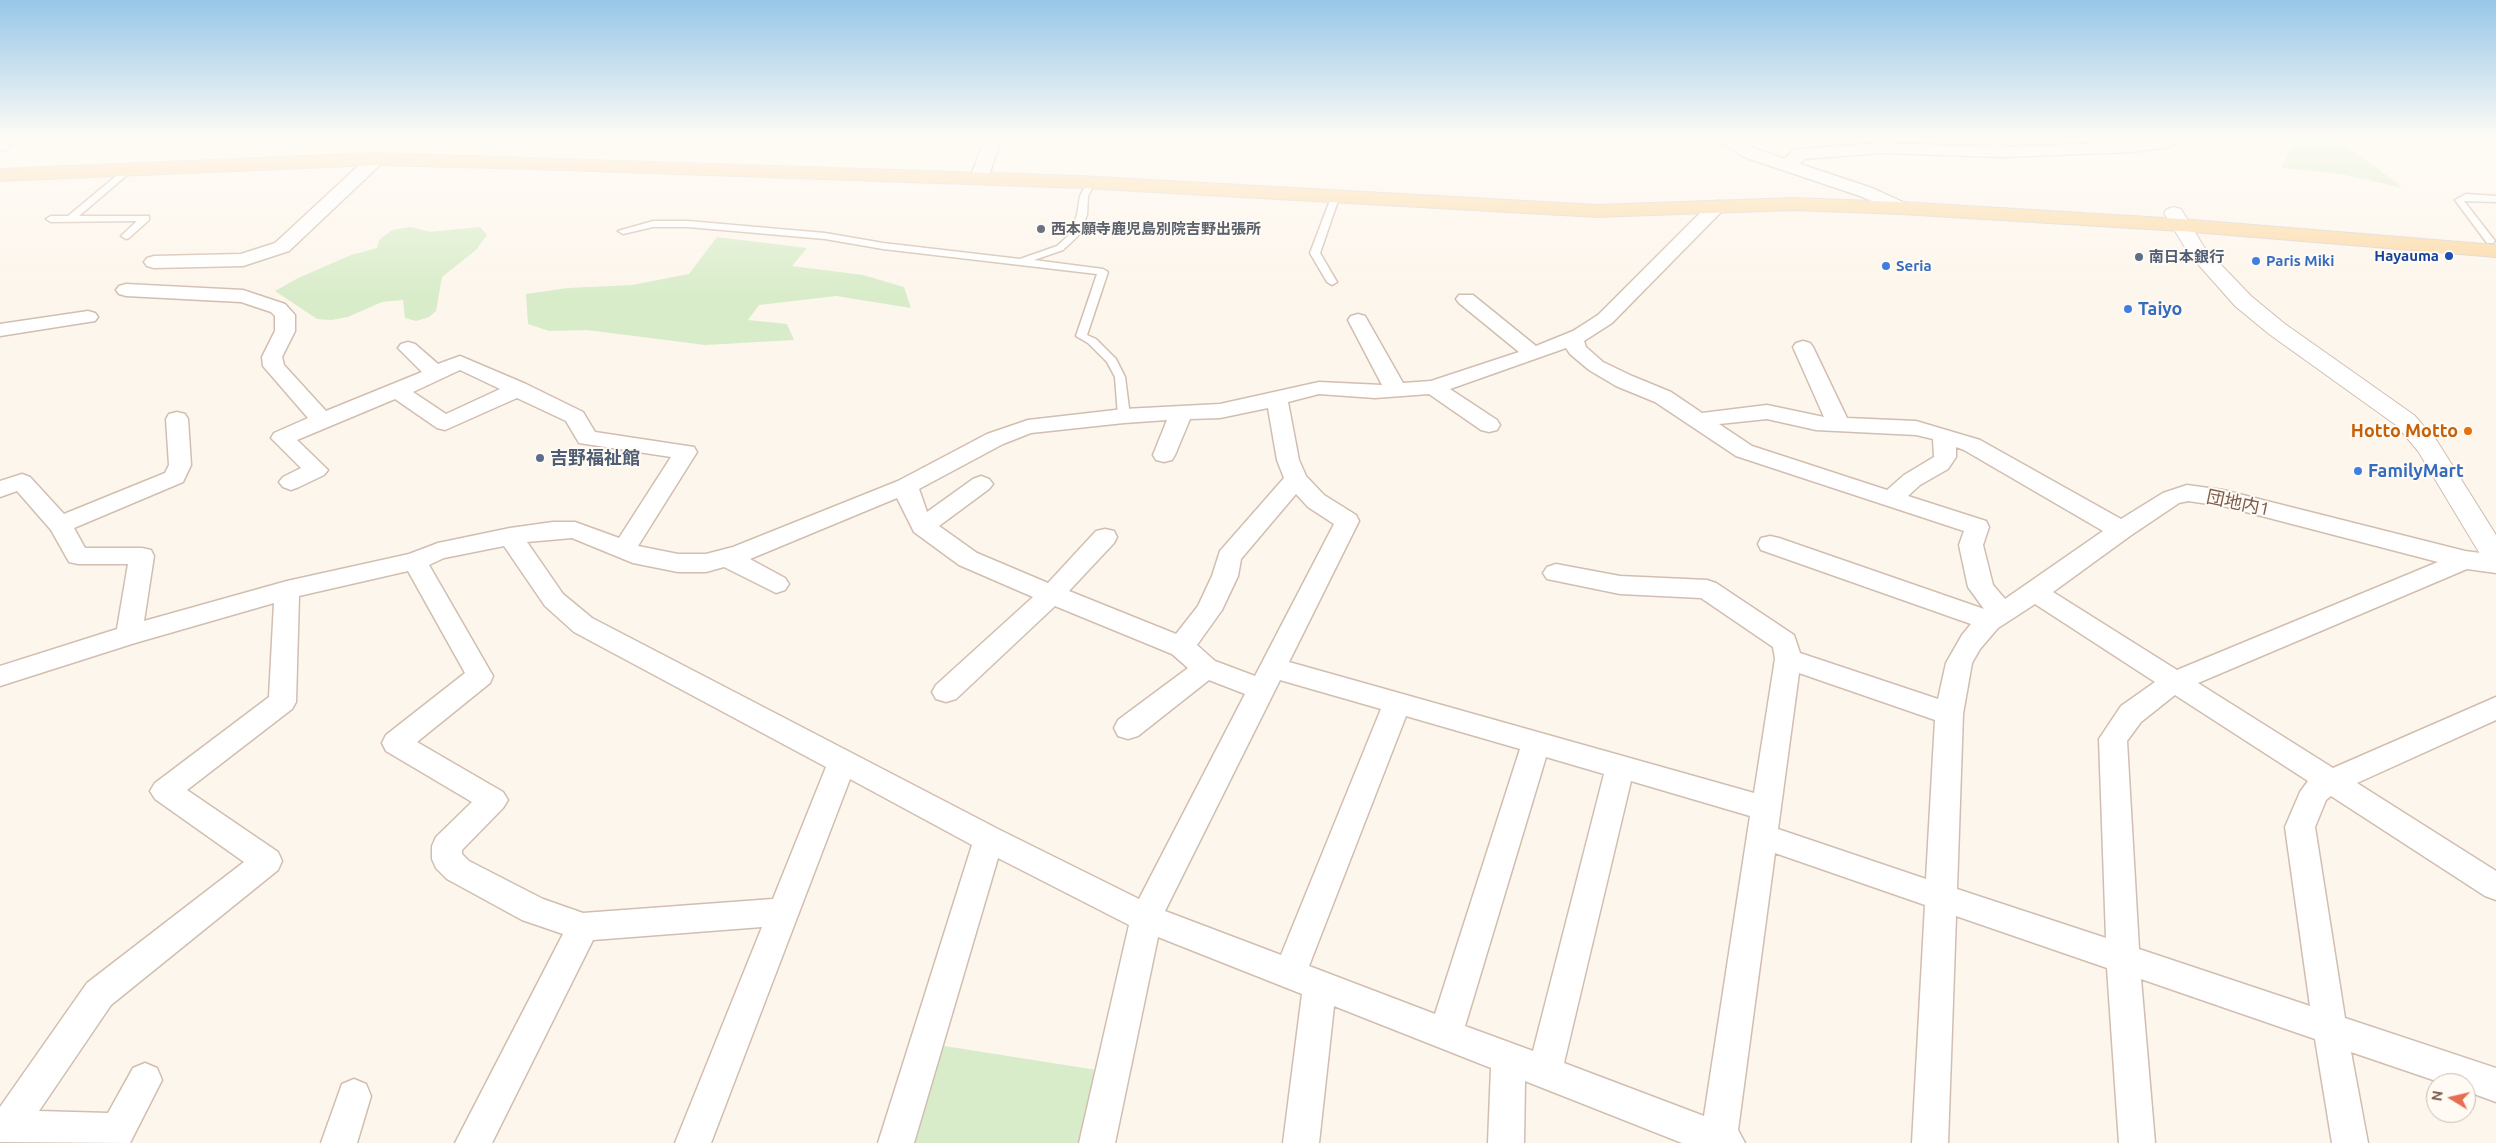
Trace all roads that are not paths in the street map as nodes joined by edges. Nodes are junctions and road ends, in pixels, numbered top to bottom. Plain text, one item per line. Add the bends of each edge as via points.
1 (104, 190) edge
2 (343, 190) edge
3 (1087, 190) edge
4 (1241, 190) edge
5 (1861, 190) edge
6 (1336, 195) junction
7 (2496, 199) edge
8 (1716, 206) junction
9 (1901, 208) junction
10 (51, 219) dead end
11 (70, 219) junction
12 (2178, 219) junction
13 (623, 231) dead end
14 (126, 236) dead end
15 (2494, 244) edge
16 (182, 261) junction
17 (154, 262) dead end
18 (1021, 262) junction
19 (1332, 282) dead end
20 (1466, 299) dead end
21 (88, 317) dead end
22 (1358, 320) dead end
23 (0, 330) edge
24 (1572, 338) junction
25 (1803, 347) dead end
26 (408, 348) dead end
27 (1534, 354) junction
28 (436, 373) junction
29 (1434, 387) junction
30 (518, 389) junction
31 (397, 391) junction
32 (1396, 391) junction
33 (1277, 399) junction
34 (1180, 413) junction
35 (1124, 416) junction
36 (177, 419) dead end
37 (322, 420) junction
38 (1699, 420) junction
39 (1838, 423) junction
40 (1489, 425) dead end
41 (1944, 435) junction
42 (1164, 455) dead end
43 (1296, 479) junction
44 (291, 482) dead end
45 (981, 484) dead end
46 (906, 486) junction
47 (0, 489) edge
48 (1891, 499) junction
49 (60, 525) junction
50 (923, 526) junction
51 (2121, 530) junction
52 (510, 536) junction
53 (1105, 536) dead end
54 (1770, 544) dead end
55 (624, 549) junction
56 (2496, 557) edge
57 (727, 558) junction
58 (2465, 560) junction
59 (415, 561) junction
60 (2496, 564) edge
61 (1556, 573) dead end
62 (776, 584) dead end
63 (287, 590) junction
64 (2035, 592) junction
65 (1051, 595) junction
66 (1996, 617) junction
67 (129, 635) junction
68 (1181, 647) junction
69 (1788, 659) junction
70 (1206, 668) junction
71 (0, 676) edge
72 (1268, 679) junction
73 (2174, 682) junction
74 (946, 692) dead end
75 (1397, 703) junction
76 (2496, 708) edge
77 (1949, 714) junction
78 (1128, 728) dead end
79 (1536, 743) junction
80 (842, 764) junction
81 (1620, 768) junction
82 (2330, 782) junction
83 (1763, 822) junction
84 (989, 840) junction
85 (2496, 887) edge
86 (1941, 898) junction
87 (783, 912) junction
88 (1146, 918) junction
89 (584, 927) junction
90 (2123, 960) junction
91 (1305, 979) junction
92 (2330, 1029) junction
93 (1446, 1034) junction
94 (1508, 1058) junction
95 (1544, 1072) junction
96 (145, 1080) dead end
97 (2496, 1085) edge
98 (354, 1096) dead end
99 (1722, 1142) edge
100 (339, 1143) edge
101 (473, 1143) edge
102 (693, 1143) edge
103 (896, 1143) edge
104 (1097, 1143) edge
105 (1301, 1143) edge
106 (1506, 1143) edge
107 (1930, 1143) edge
108 (2137, 1143) edge
109 (2350, 1143) edge

1 - 11 lane
2 - 16 street via 282,247 243,260
3 - 18 lane via 1082,216 1073,236 1060,248
4 - 6 main road
5 - 9 street
6 - 8 main road via 1597,211
6 - 19 lane via 1314,253
7 - 15 lane via 2466,197 2459,200
8 - 9 main road via 1793,204
8 - 24 street via 1605,319
9 - 12 main road via 1975,214
10 - 11 lane
11 - 14 lane via 146,218
12 - 15 main road
12 - 56 street via 2196,250 2243,301 2405,420 2428,447
13 - 18 lane via 653,224 688,224 825,236
16 - 17 street
16 - 37 street via 136,291 244,296 278,308 285,315 285,331 272,357 274,366
18 - 35 lane via 1103,272 1081,336 1092,341 1112,361 1120,377
20 - 27 street
21 - 23 street
22 - 32 street
24 - 27 street
24 - 38 street via 1577,350 1596,366 1663,397
25 - 39 street
26 - 28 street
27 - 29 street
28 - 30 street via 460,362
28 - 31 street
29 - 32 street
29 - 40 street
30 - 31 street via 446,424
30 - 55 street via 575,417 587,438 686,452
31 - 37 street
32 - 33 street via 1319,388
33 - 34 street via 1220,411
33 - 43 street via 1288,460
34 - 35 street
34 - 42 street
35 - 46 street via 1028,427 995,439
36 - 49 street via 180,466 175,477
37 - 44 street via 282,438 316,470
38 - 39 street via 1766,412 1816,423
38 - 48 street via 1744,451
39 - 41 street via 1916,428
41 - 48 street via 1945,457 1940,464 1912,480
41 - 51 street via 1972,445
43 - 68 street via 1229,557 1225,576 1209,610
43 - 72 street via 1316,501 1347,521
45 - 50 street
46 - 50 street via 911,505
46 - 57 street
47 - 49 street via 22,482
48 - 66 street via 1977,528 1971,544 1981,587 1993,603
49 - 67 street via 78,556 142,556
50 - 65 street via 968,559
51 - 58 street, 団地内1 via 2171,498 2187,493 2223,498
51 - 64 street, 団地内1
52 - 55 street via 575,530
52 - 59 street via 438,551
52 - 80 street via 554,600 583,625
53 - 65 street
54 - 66 street
55 - 57 street via 642,557 678,563 706,563
57 - 62 street
58 - 60 street, 団地内1
58 - 73 street
59 - 63 street
59 - 89 street via 480,676 396,743 493,800 447,846 447,859 458,870 533,910
61 - 69 street via 1620,585 1707,589 1785,642
63 - 67 street
63 - 96 street via 282,702 165,791 267,860 99,994 7,1127 117,1131
64 - 66 street, 団地内1
64 - 73 street
65 - 68 street
65 - 74 street
66 - 77 street, 団地内1 via 1971,642 1959,663
67 - 71 street
68 - 70 street
69 - 77 street
69 - 83 street
70 - 72 street
70 - 78 street
72 - 75 street
72 - 88 street
73 - 82 street
73 - 90 street via 2131,714 2113,739
75 - 79 street
75 - 91 street
76 - 82 street
77 - 86 street, 団地内1
79 - 81 street
79 - 93 street
80 - 84 street
80 - 87 street
81 - 83 street
81 - 95 street
82 - 85 street
82 - 92 street via 2315,792 2300,827
83 - 86 street
83 - 99 street
84 - 88 street
84 - 103 street
86 - 90 street
86 - 107 street, 団地内1
87 - 89 street
87 - 102 street
88 - 91 street
88 - 104 street
89 - 101 street
90 - 92 street
90 - 108 street
91 - 93 street
91 - 105 street
92 - 97 street
92 - 109 street
93 - 94 street
94 - 95 street
94 - 106 street
95 - 99 street
98 - 100 street

